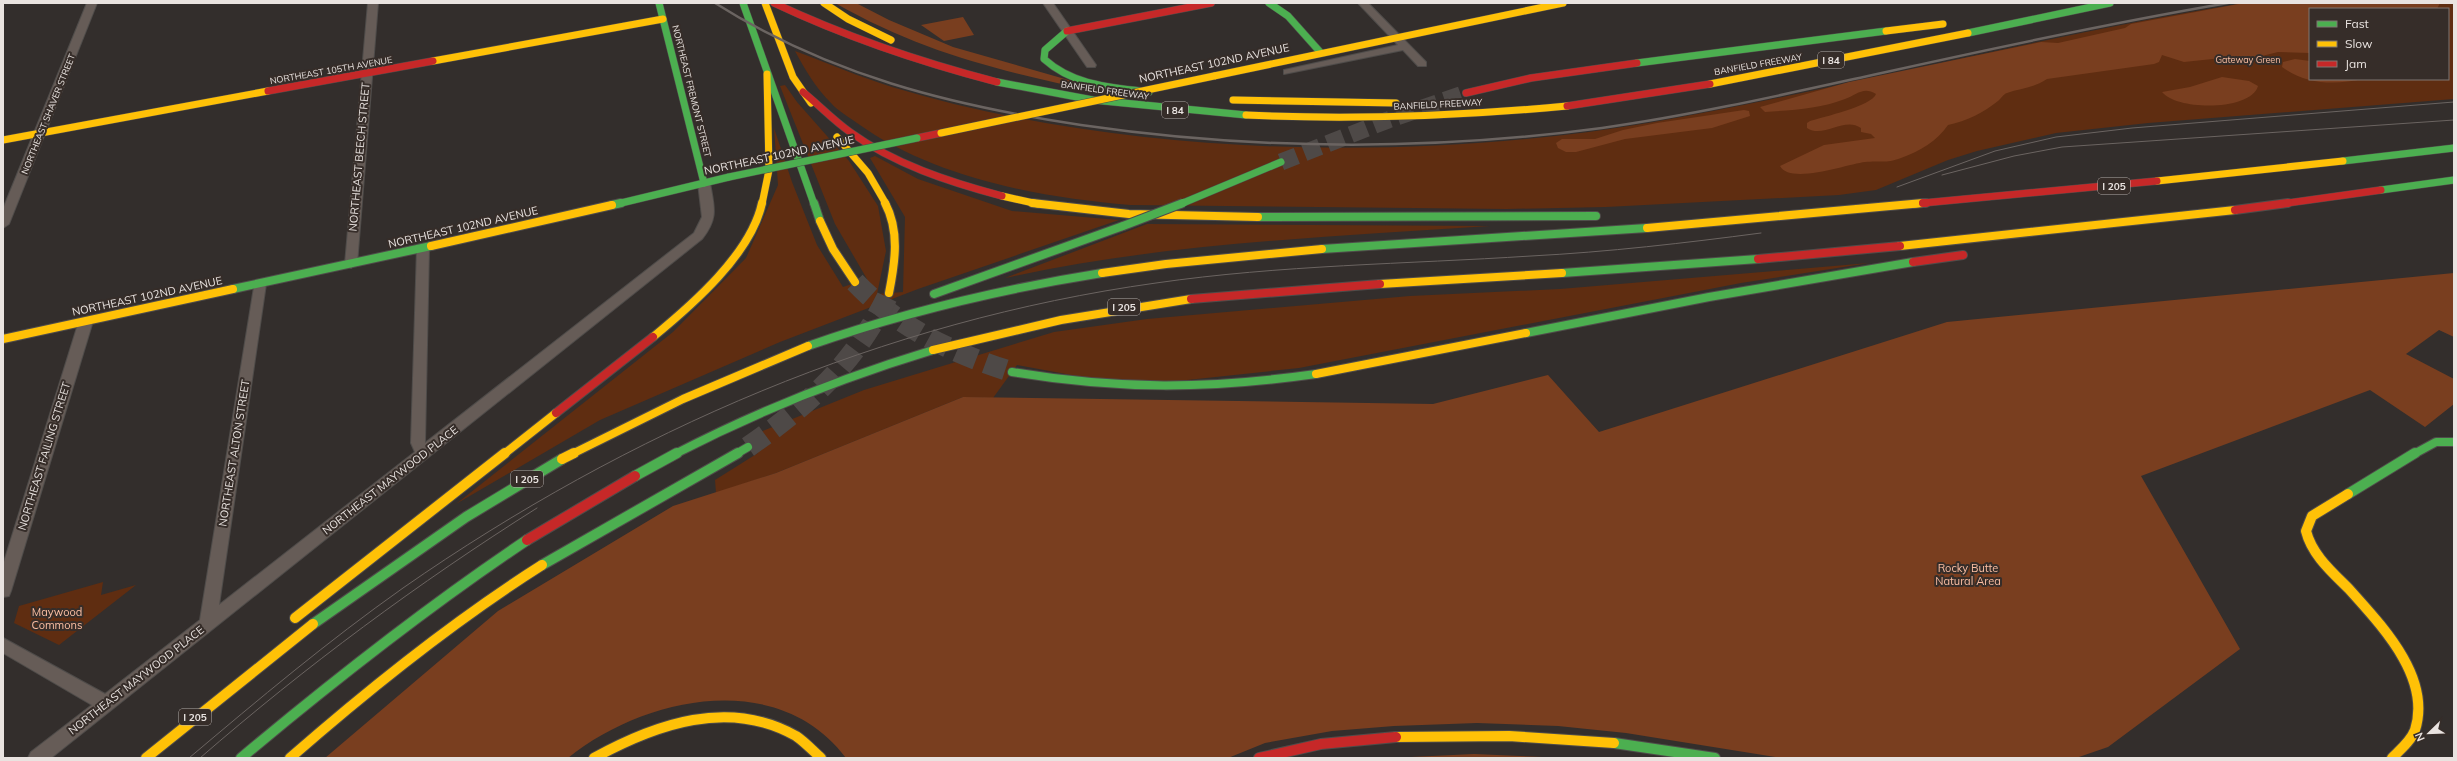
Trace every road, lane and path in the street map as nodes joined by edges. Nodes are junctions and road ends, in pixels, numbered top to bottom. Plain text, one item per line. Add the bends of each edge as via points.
1 (92, 3) edge
2 (373, 3) edge
3 (660, 3) edge
4 (743, 3) edge
5 (765, 3) edge
6 (774, 3) edge
7 (824, 3) edge
8 (1048, 3) edge
9 (1211, 3) edge
10 (1269, 3) edge
11 (1363, 3) edge
12 (1563, 3) edge
13 (2073, 3) edge
14 (2110, 3) edge
15 (2004, 15) dead end
16 (663, 19) junction
17 (1067, 31) junction
18 (1397, 37) junction
19 (1405, 47) junction
20 (1321, 53) junction
21 (1422, 64) dead end
22 (1091, 65) dead end
23 (1288, 72) dead end
24 (366, 74) junction
25 (767, 74) junction
26 (1598, 91) dead end
27 (804, 92) junction
28 (1466, 93) tunnel mouth
29 (1169, 95) dead end
30 (1223, 99) dead end
31 (1507, 101) dead end
32 (1406, 103) dead end
33 (1075, 105) junction
34 (1550, 107) junction
35 (41, 133) junction
36 (3, 140) edge
37 (2454, 148) edge
38 (1281, 162) tunnel mouth
39 (2454, 180) edge
40 (704, 183) junction
41 (1706, 213) dead end
42 (1773, 215) junction
43 (1607, 216) dead end
44 (3, 224) edge
45 (2127, 224) junction
46 (2094, 235) dead end
47 (424, 248) junction
48 (1969, 254) dead end
49 (351, 264) junction
50 (855, 282) tunnel mouth
51 (260, 284) junction
52 (889, 294) tunnel mouth
53 (925, 298) dead end
54 (904, 306) dead end
55 (86, 321) junction
56 (839, 335) junction
57 (3, 339) edge
58 (1012, 372) tunnel mouth
59 (2454, 442) edge
60 (748, 447) tunnel mouth
61 (423, 454) junction
62 (3, 591) edge
63 (208, 622) junction
64 (285, 627) dead end
65 (3, 644) edge
66 (261, 653) dead end
67 (243, 675) junction
68 (106, 704) junction
69 (37, 758) edge
70 (146, 758) edge
71 (241, 758) edge
72 (290, 758) edge
73 (594, 758) edge
74 (821, 758) edge
75 (1259, 758) edge
76 (1716, 758) edge
77 (2392, 758) edge

1 - 35 street, NORTHEAST SHAVER STREET
2 - 24 street, NORTHEAST BEECH STREET
3 - 16 main road, NORTHEAST FREMONT STREET
4 - 25 main road
5 - 27 main road via 785,58
6 - 34 main road, BANFIELD FREEWAY / I 84 via 811,22 916,61 1003,84 1101,102 1228,115 1307,118 1414,116
7 - 31 main road, BANFIELD FREEWAY / I 84 via 867,28 925,53 982,70 1091,92 1146,100 1282,109 1364,109
8 - 17 street
9 - 17 main road
10 - 20 main road via 1288,16
11 - 18 street
12 - 18 main road, NORTHEAST 102ND AVENUE
13 - 15 main road
14 - 34 main road, BANFIELD FREEWAY / I 84 via 1747,77 1654,94
16 - 24 main road, NORTHEAST 105TH AVENUE
16 - 40 main road, NORTHEAST FREMONT STREET
17 - 22 street
17 - 29 main road via 1045,50 1044,59 1052,69 1087,82
18 - 19 street
18 - 20 main road, NORTHEAST 102ND AVENUE
19 - 21 street
19 - 23 street
20 - 33 main road, NORTHEAST 102ND AVENUE, bridge
24 - 35 main road, NORTHEAST 105TH AVENUE
24 - 49 street, NORTHEAST BEECH STREET
25 - 50 main road via 820,222 833,249
25 - 64 main road via 770,156 764,198 754,225 721,274 685,310 611,372 401,533
26 - 28 main road, BANFIELD FREEWAY / I 84 via 1749,68 1951,25 1587,69 1531,78
27 - 43 main road via 856,136 903,162 973,188 1051,206 1106,213 1192,216
27 - 52 main road via 830,130 875,181 888,204 896,228 898,254
30 - 32 main road
33 - 34 main road via 1149,115 1249,123 1389,123 1527,114
33 - 40 main road, NORTHEAST 102ND AVENUE, bridge
35 - 36 main road, NORTHEAST 105TH AVENUE
35 - 44 street, NORTHEAST SHAVER STREET
37 - 42 main road, I 205 via 2118,186
38 - 53 main road, bridge via 1123,226
39 - 45 main road, I 205
40 - 47 main road, NORTHEAST 102ND AVENUE
40 - 61 street, NORTHEAST MAYWOOD PLACE via 710,214 709,221 698,236
41 - 42 main road
42 - 56 main road, I 205 via 1643,228 1314,250 1103,272 1012,288
45 - 46 main road
45 - 71 main road, I 205 via 1770,258 1200,297 1065,317 952,344 857,374 764,412 685,448 591,499 512,547 420,612 308,699
47 - 49 main road, NORTHEAST 102ND AVENUE
47 - 61 street via 418,443
48 - 58 main road via 1744,290 1349,368 1245,384 1183,390 1126,390 1069,384
49 - 51 main road, NORTHEAST 102ND AVENUE
51 - 55 main road, NORTHEAST 102ND AVENUE
51 - 63 street, NORTHEAST ALTON STREET
54 - 56 main road via 870,318
55 - 57 main road, NORTHEAST 102ND AVENUE
55 - 62 street, NORTHEAST FAILING STREET
56 - 67 main road, I 205 via 693,393 583,447 535,474 422,545
59 - 77 main road via 2436,442 2425,446 2382,475 2321,508 2311,516 2305,528 2308,544 2314,554 2394,645 2414,682 2419,702 2417,722 2410,738
60 - 72 main road via 549,561 479,606 404,661
61 - 63 street, NORTHEAST MAYWOOD PLACE
63 - 68 street, NORTHEAST MAYWOOD PLACE
65 - 68 street
66 - 67 main road
67 - 70 main road, I 205
68 - 69 street, NORTHEAST MAYWOOD PLACE
73 - 74 main road via 624,740 657,726 690,718 721,716 754,719 782,729 803,741
75 - 76 main road via 1281,751 1330,743 1461,734 1582,740

